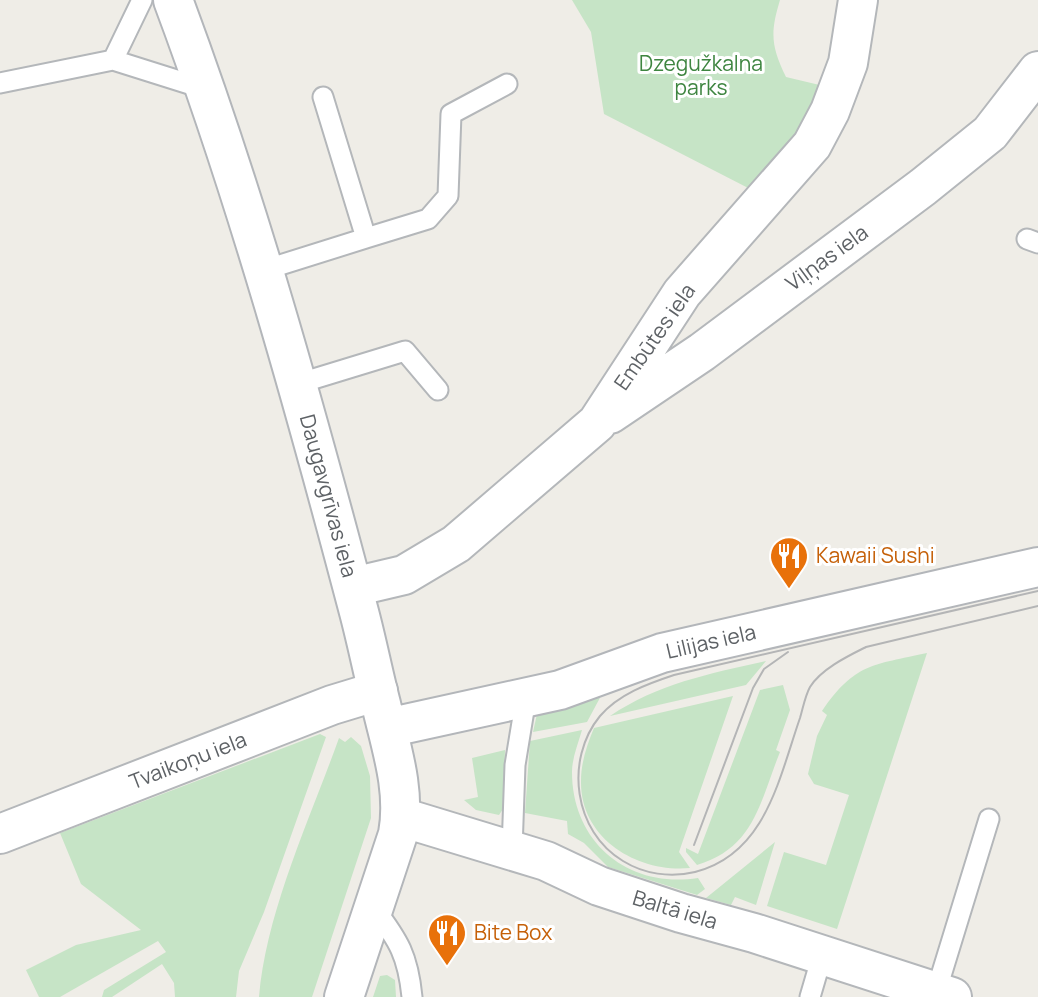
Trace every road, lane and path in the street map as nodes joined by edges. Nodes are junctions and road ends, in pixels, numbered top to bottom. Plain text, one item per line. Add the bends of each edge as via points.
1 (142, 0) edge
2 (173, 0) edge
3 (858, 0) edge
4 (113, 60) junction
5 (1038, 71) edge
6 (0, 83) edge
7 (507, 84) dead end
8 (205, 89) junction
9 (323, 97) dead end
10 (366, 238) junction
11 (261, 271) junction
12 (297, 384) junction
13 (438, 390) dead end
14 (597, 423) junction
15 (1038, 567) edge
16 (353, 587) junction
17 (378, 691) junction
18 (526, 698) junction
19 (387, 728) junction
20 (401, 817) junction
21 (989, 819) dead end
22 (0, 834) edge
23 (512, 850) junction
24 (374, 908) junction
25 (822, 956) junction
26 (944, 994) edge
27 (344, 997) edge
28 (412, 997) edge
29 (810, 997) edge

1 - 4 lane
2 - 8 street, Daugavgrīvas iela
3 - 14 street, Embūtes iela via 848,63 812,145 682,293
4 - 6 lane
4 - 8 lane
5 - 14 street, Viļņas iela via 990,133 923,187 702,352
7 - 10 lane via 451,114 449,196 428,219
8 - 11 street, Daugavgrīvas iela
9 - 10 lane
10 - 11 lane
11 - 12 street, Daugavgrīvas iela
12 - 13 lane via 405,351
12 - 16 street, Daugavgrīvas iela
14 - 16 street, Embūtes iela via 456,544 404,575
15 - 18 street, Lilijas iela via 662,653
16 - 17 street, Daugavgrīvas iela
17 - 19 street, Daugavgrīvas iela
17 - 22 street, Tvaikoņu iela
18 - 19 street, Lilijas iela
18 - 23 lane via 515,765
19 - 20 street, Daugavgrīvas iela
20 - 23 street, Baltā iela
20 - 24 street, Daugavgrīvas iela
21 - 26 lane
23 - 25 street, Baltā iela via 599,886
24 - 27 street, Daugavgrīvas iela
24 - 28 lane via 398,939 409,964
25 - 26 street, Baltā iela
25 - 29 lane

